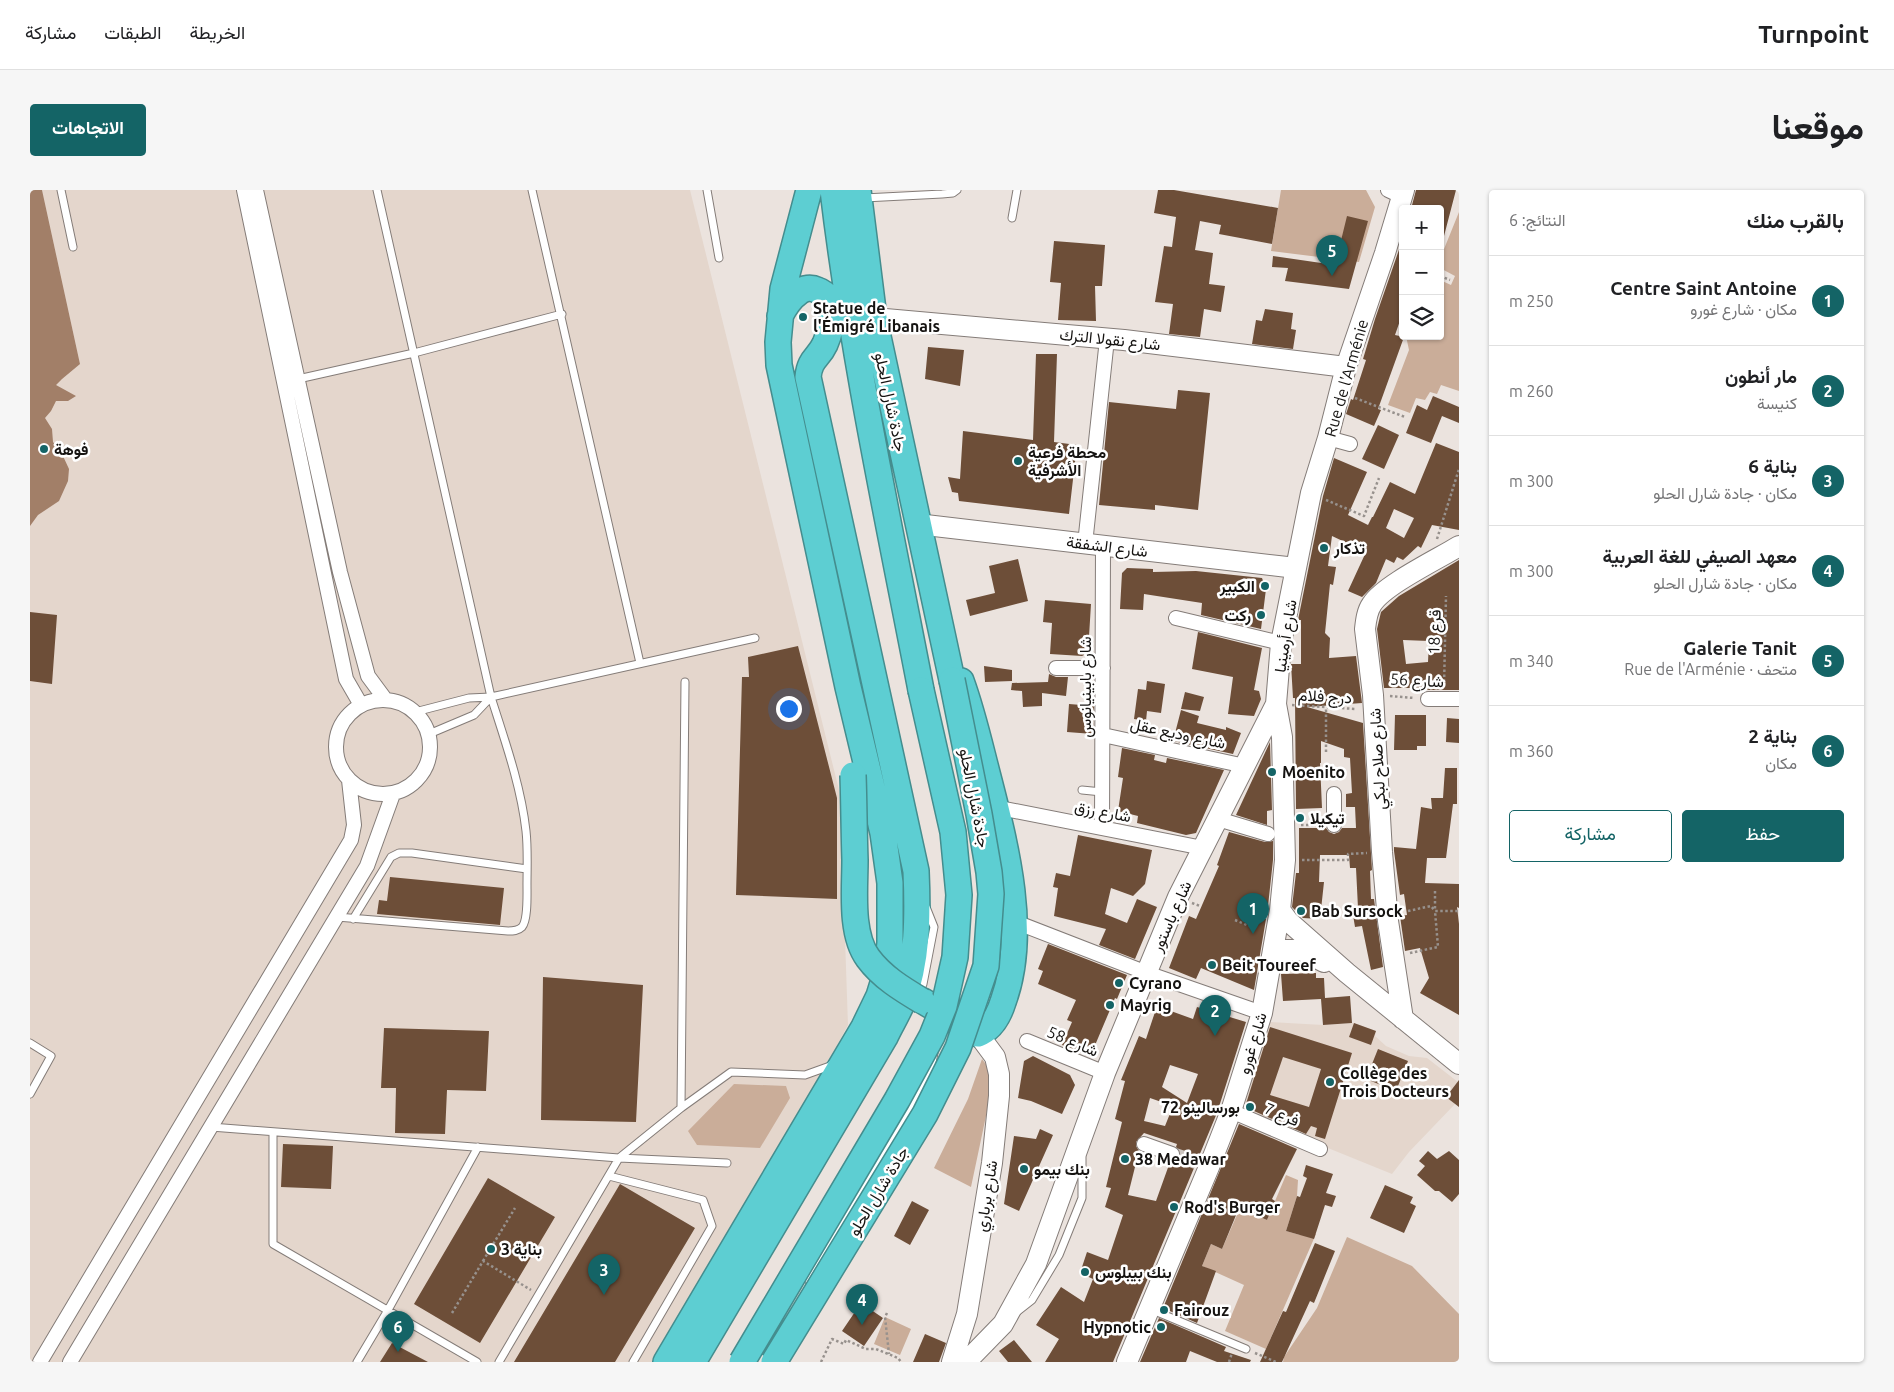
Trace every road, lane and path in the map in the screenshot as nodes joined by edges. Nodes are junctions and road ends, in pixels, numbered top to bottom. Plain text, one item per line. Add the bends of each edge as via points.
1 (61, 190) edge
2 (244, 190) edge
3 (256, 190) edge
4 (377, 190) edge
5 (532, 190) edge
6 (707, 190) edge
7 (809, 190) edge
8 (833, 190) edge
9 (957, 190) edge
10 (1017, 190) edge
11 (1398, 192) edge
12 (858, 194) edge
13 (1012, 218) dead end
14 (73, 247) dead end
15 (719, 258) dead end
16 (1444, 278) edge
17 (1450, 280) dead end
18 (562, 314) junction
19 (779, 318) junction
20 (874, 318) junction
21 (1108, 338) junction
22 (821, 351) junction
23 (414, 353) junction
24 (1346, 366) junction
25 (860, 372) junction
26 (298, 379) junction
27 (1339, 393) junction
28 (1405, 417) dead end
29 (1328, 438) junction
30 (1350, 444) dead end
31 (1459, 469) edge
32 (1379, 478) dead end
33 (1311, 493) junction
34 (918, 524) junction
35 (1094, 545) junction
36 (1459, 546) edge
37 (1430, 564) junction
38 (1296, 568) junction
39 (1446, 596) dead end
40 (1176, 618) dead end
41 (942, 632) junction
42 (755, 638) dead end
43 (1281, 643) junction
44 (640, 663) junction
45 (1056, 668) dead end
46 (1103, 668) junction
47 (685, 682) dead end
48 (848, 687) junction
49 (491, 697) junction
50 (385, 699) junction
51 (1428, 699) joint
52 (1443, 699) junction
53 (1459, 699) edge
54 (1374, 702) junction
55 (1276, 704) junction
56 (361, 705) junction
57 (1326, 707) junction
58 (415, 712) junction
59 (1262, 733) junction
60 (429, 734) junction
61 (1103, 735) junction
62 (1282, 737) junction
63 (1326, 752) dead end
64 (1245, 766) junction
65 (348, 780) junction
66 (1082, 790) dead end
67 (1102, 792) junction
68 (393, 794) junction
69 (1334, 794) dead end
70 (995, 807) junction
71 (1218, 820) junction
72 (1334, 825) joint
73 (1102, 828) junction
74 (1276, 830) junction
75 (1203, 848) junction
76 (1382, 852) junction
77 (1285, 860) junction
78 (527, 869) junction
79 (917, 883) junction
80 (1435, 891) dead end
81 (1280, 910) junction
82 (1408, 911) dead end
83 (1435, 911) junction
84 (1459, 911) edge
85 (336, 917) junction
86 (353, 918) junction
87 (1235, 920) dead end
88 (1013, 921) junction
89 (1250, 926) dead end
90 (1404, 954) dead end
91 (1273, 960) junction
92 (1146, 973) junction
93 (1347, 973) junction
94 (918, 1001) junction
95 (1262, 1012) junction
96 (1403, 1019) junction
97 (864, 1027) junction
98 (978, 1034) junction
99 (1027, 1041) dead end
100 (30, 1043) edge
101 (1459, 1064) edge
102 (1105, 1074) junction
103 (30, 1094) edge
104 (681, 1108) junction
105 (1231, 1111) junction
106 (211, 1127) junction
107 (273, 1132) junction
108 (1144, 1144) dead end
109 (478, 1148) junction
110 (1320, 1149) dead end
111 (1172, 1154) tunnel mouth
112 (619, 1158) junction
113 (727, 1163) dead end
114 (609, 1176) junction
115 (515, 1208) dead end
116 (483, 1261) junction
117 (805, 1288) dead end
118 (539, 1294) junction
119 (1150, 1309) junction
120 (388, 1310) junction
121 (452, 1313) dead end
122 (887, 1313) dead end
123 (1246, 1349) joint
124 (890, 1354) junction
125 (40, 1362) edge
126 (70, 1362) edge
127 (357, 1362) edge
128 (477, 1362) edge
129 (499, 1362) edge
130 (633, 1362) edge
131 (666, 1362) edge
132 (693, 1362) edge
133 (742, 1362) edge
134 (774, 1362) edge
135 (821, 1362) edge
136 (901, 1362) edge
137 (952, 1362) edge
138 (966, 1362) edge
139 (1127, 1362) edge
140 (1274, 1362) edge

1 - 14 lane
2 - 56 street via 346,679
3 - 26 street
4 - 23 lane
5 - 18 lane
6 - 15 lane
7 - 19 highway via 787,271
8 - 25 highway, جادة شارل الحلو
9 - 12 lane via 942,194
10 - 13 lane
11 - 24 street, Rue de l'Arménie
12 - 20 highway, جادة شارل الحلو
16 - 17 path
18 - 23 lane
18 - 44 lane
19 - 22 highway via 800,290 820,291 827,297 831,312 828,334
19 - 48 highway via 782,382
20 - 21 street, شارع نقولا الترك
20 - 34 highway, جادة شارل الحلو
21 - 24 street, شارع نقولا الترك
21 - 35 street, شارع بابينيانوس
22 - 25 highway via 840,351
22 - 79 highway via 809,368 809,386
23 - 26 lane
23 - 49 lane
24 - 27 street, Rue de l'Arménie
25 - 133 highway, جادة شارل الحلو, bridge via 921,690 953,832 958,895 955,957 944,1006 932,1036 898,1100
26 - 50 street via 340,572 368,676
27 - 28 path
27 - 29 street, Rue de l'Arménie
29 - 30 street
29 - 33 street, Rue de l'Arménie
31 - 37 path
32 - 33 path via 1364,516
33 - 38 street, Rue de l'Arménie
34 - 35 street, شارع الشفقة
34 - 41 highway, جادة شارل الحلو
35 - 38 street, شارع الشفقة
35 - 46 street, شارع بابينيانوس
36 - 37 street, شارع صلاح لبكي
37 - 54 street, شارع صلاح لبكي via 1384,591 1368,612 1365,629
38 - 43 street, شارع أرمينيا
39 - 52 path, قرع 18
40 - 43 street
41 - 70 highway via 969,702
41 - 134 highway, جادة شارل الحلو, bridge via 989,872 991,894 986,966 958,1048 924,1114
42 - 44 lane
43 - 55 street, شارع أرمينيا
44 - 49 lane
45 - 46 street
46 - 61 street, شارع بابينيانوس
47 - 104 lane
48 - 94 highway, bridge via 859,938 876,967
48 - 97 highway via 883,833 890,883 891,922 886,970 879,996
49 - 58 lane via 469,698
49 - 60 lane via 474,715
49 - 78 lane via 519,796 526,832
50 - 56 street
50 - 58 street via 406,705
51 - 52 street, شارع 56
51 - 54 path, شارع 56
52 - 53 street, شارع 56
54 - 57 path, درج فلام
54 - 76 street, شارع صلاح لبكي
55 - 57 path, درج فلام
55 - 59 street, شارع باستور
55 - 62 street, شارع غورو
56 - 65 street via 346,717 335,744 338,763
57 - 63 path
58 - 60 street
59 - 62 street via 1272,729
59 - 64 street, شارع باستور
60 - 68 street via 427,765 419,778
61 - 64 street, شارع وديع عقل
61 - 67 street, شارع بابينيانوس
62 - 74 street, شارع غورو
64 - 71 street, شارع باستور
65 - 68 street via 361,790 377,795
65 - 125 street via 354,825 350,840
66 - 67 lane
67 - 73 street, شارع بابينيانوس
68 - 85 street via 367,866
69 - 72 street
70 - 73 street, شارع رزق
70 - 88 highway via 1007,861
71 - 74 street
71 - 75 street, شارع باستور
72 - 74 path
73 - 75 street, شارع رزق
74 - 77 street, شارع غورو
75 - 92 street, شارع باستور
76 - 77 path via 1348,854 1348,860
76 - 96 street, شارع صلاح لبكي via 1388,921
77 - 81 street, شارع غورو
78 - 86 lane via 400,853 392,858
78 - 86 lane via 526,918 517,930
79 - 94 lane via 934,928
79 - 132 highway via 916,945 901,1005 885,1038
80 - 83 path
81 - 91 street, شارع غورو
81 - 93 street via 1288,921
82 - 83 path via 1431,906
83 - 84 path
83 - 90 path via 1438,947
85 - 86 lane
85 - 106 street
87 - 89 path
88 - 92 street
88 - 98 highway via 1014,955 1008,989 992,1024
91 - 93 street via 1285,950 1301,950
91 - 95 street, شارع غورو
92 - 95 street
92 - 102 street, شارع باستور
93 - 96 street
94 - 98 highway
94 - 117 lane via 932,1016 935,1030 934,1056 927,1079
95 - 105 street, شارع غورو
96 - 101 street
97 - 104 lane via 830,1066 805,1075 731,1072
97 - 131 highway
98 - 137 street, شارع برباري via 995,1057 999,1096 992,1163 967,1314
99 - 102 street, شارع 58
100 - 103 lane via 51,1056
102 - 138 street, شارع باستور via 1036,1264 1003,1324
104 - 112 lane
105 - 110 street, فرع 7
105 - 119 street, شارع غورو via 1202,1165
106 - 107 lane
106 - 126 street
107 - 109 lane
107 - 120 lane via 273,1244
108 - 111 street
109 - 112 lane
109 - 120 lane
112 - 113 lane
112 - 114 lane
114 - 118 lane
114 - 130 lane via 703,1200 712,1226
115 - 116 path
116 - 118 path
116 - 121 path
118 - 129 lane
119 - 123 lane
119 - 139 street, شارع غورو
120 - 127 lane
120 - 128 lane
122 - 124 path
123 - 140 path
124 - 135 path via 866,1349 846,1340 844,1344 832,1339
124 - 136 path

